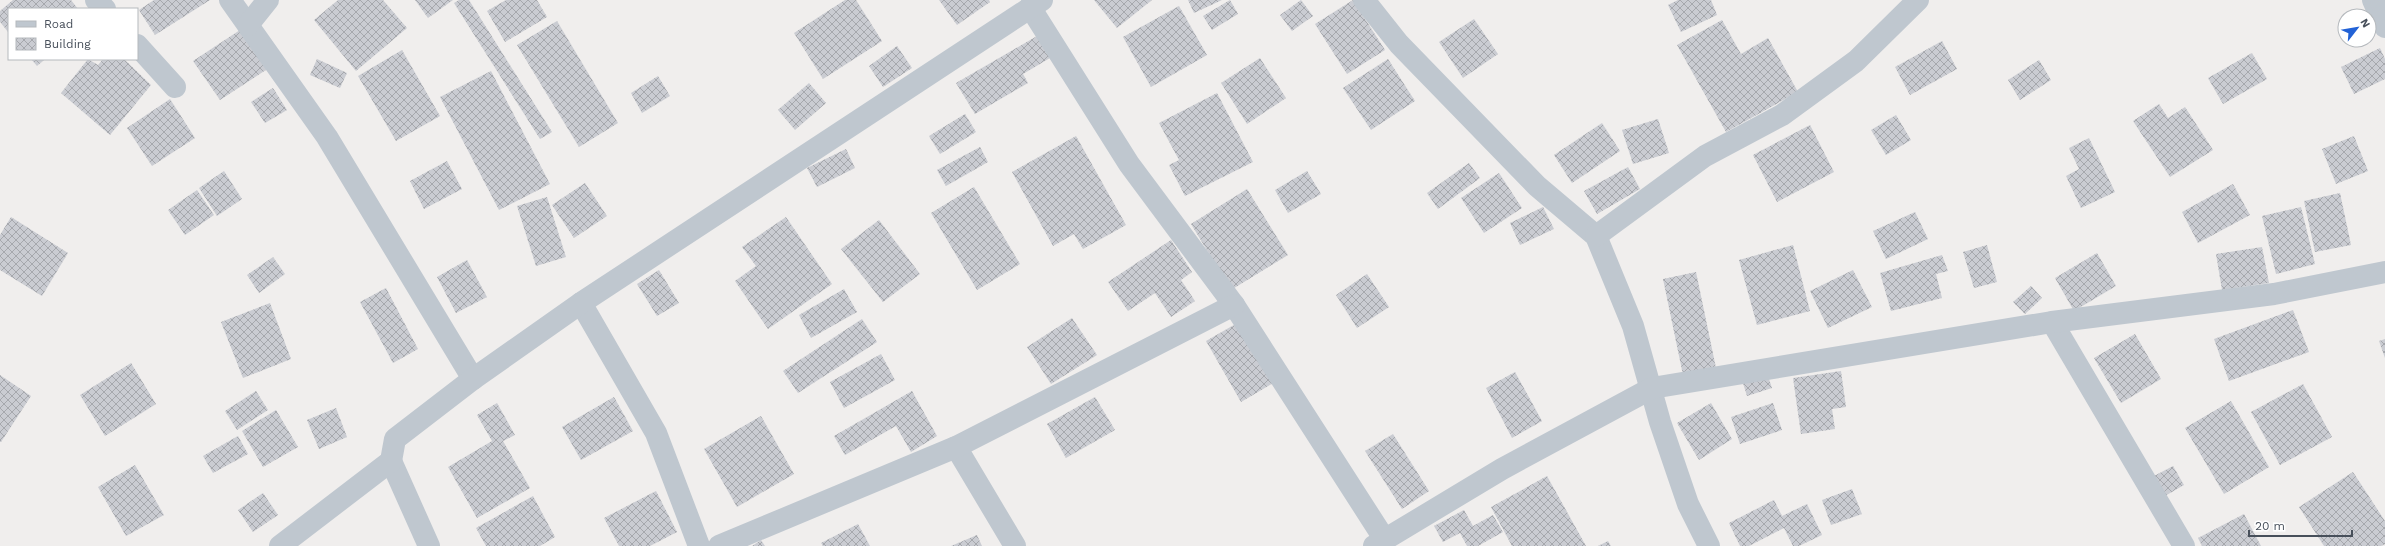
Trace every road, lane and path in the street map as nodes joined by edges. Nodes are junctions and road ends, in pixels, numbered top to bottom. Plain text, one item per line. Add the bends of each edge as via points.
1 (96, 0) edge
2 (230, 0) edge
3 (268, 0) edge
4 (1364, 0) edge
5 (1918, 0) edge
6 (2373, 0) edge
7 (1036, 4) edge
8 (104, 8) edge
9 (248, 25) junction
10 (2385, 27) edge
11 (138, 46) edge
12 (175, 87) dead end
13 (1596, 236) junction
14 (2385, 272) edge
15 (581, 303) junction
16 (1234, 304) junction
17 (2052, 322) junction
18 (472, 379) junction
19 (1652, 388) junction
20 (956, 446) junction
21 (391, 461) junction
22 (1379, 543) edge
23 (280, 546) edge
24 (429, 546) edge
25 (699, 546) edge
26 (719, 546) edge
27 (1015, 546) edge
28 (1709, 546) edge
29 (2184, 546) edge

1 - 8 street
2 - 9 street
3 - 9 street
4 - 13 street via 1399,44 1537,186
5 - 13 street via 1856,61 1782,115 1705,156
6 - 10 street
7 - 15 street
7 - 16 street via 1129,164
9 - 18 street via 327,137
11 - 12 street
13 - 19 street via 1633,326
14 - 17 street via 2274,294
15 - 18 street
15 - 25 street via 656,433
16 - 20 street
16 - 22 street
17 - 19 street
17 - 29 street
18 - 21 street via 395,439
19 - 22 street via 1502,469
19 - 28 street via 1660,422 1688,504
20 - 26 street
20 - 27 street
21 - 23 street
21 - 24 street

